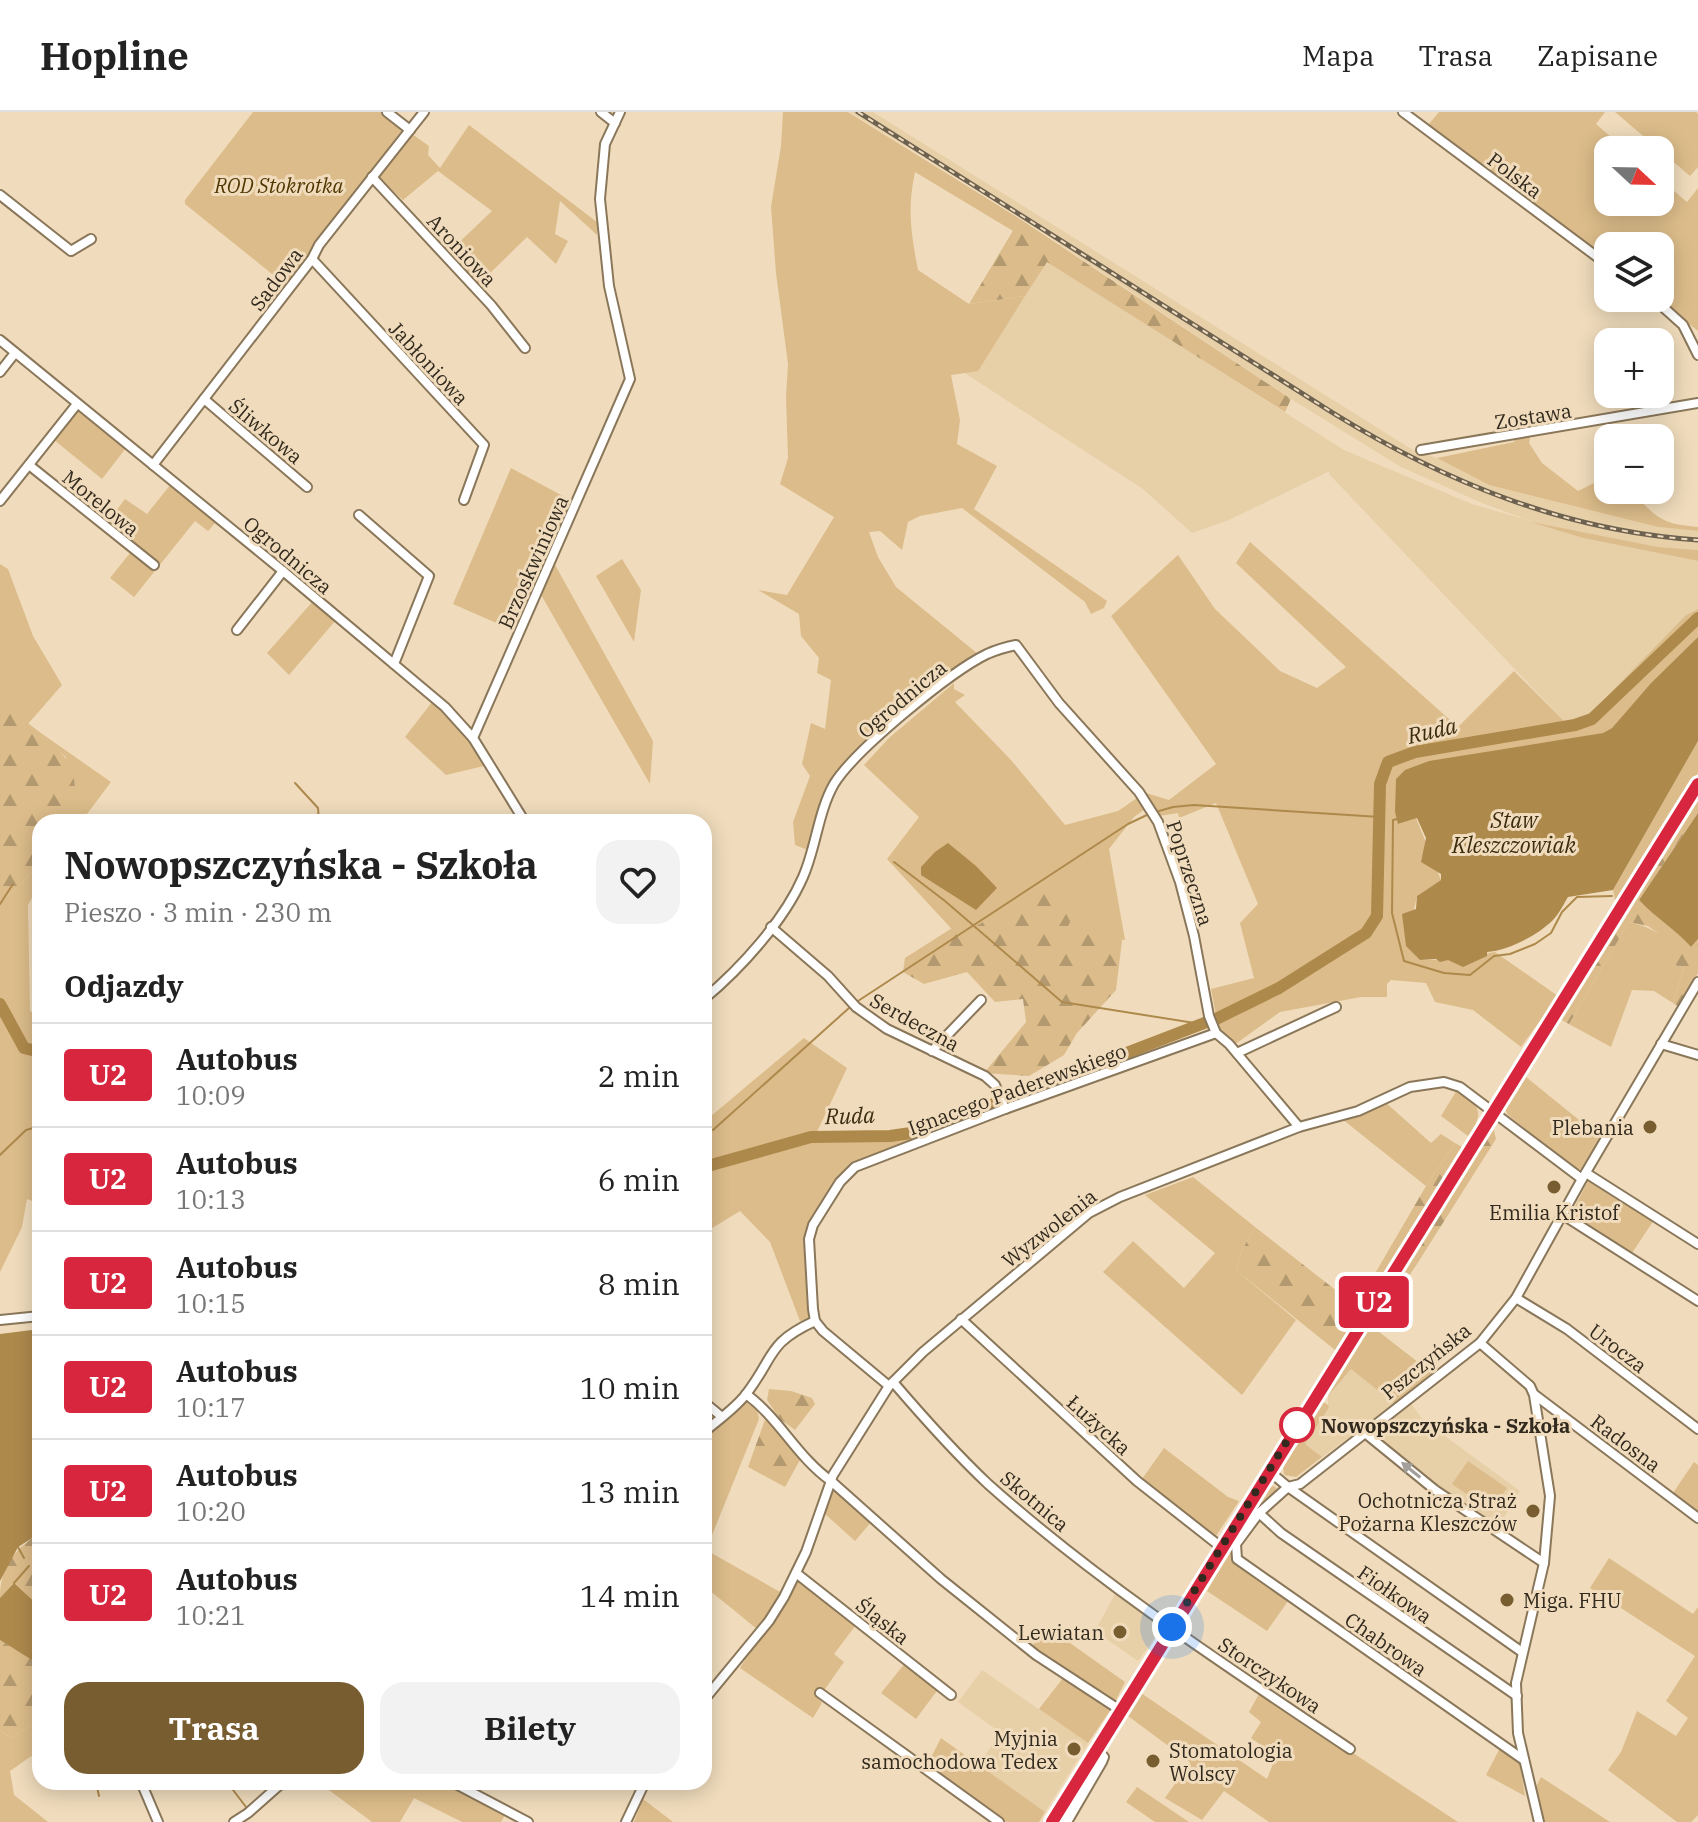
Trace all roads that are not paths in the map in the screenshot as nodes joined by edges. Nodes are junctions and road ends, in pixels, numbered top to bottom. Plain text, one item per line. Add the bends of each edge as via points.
1 (387, 112) edge
2 (424, 112) edge
3 (601, 112) edge
4 (620, 112) edge
5 (1403, 112) edge
6 (615, 123) junction
7 (410, 130) junction
8 (372, 177) junction
9 (0, 195) edge
10 (91, 239) dead end
11 (1594, 255) edge
12 (312, 259) junction
13 (1669, 312) edge
14 (0, 340) edge
15 (525, 348) dead end
16 (1698, 352) edge
17 (15, 353) junction
18 (0, 372) edge
19 (204, 399) junction
20 (1698, 403) edge
21 (77, 404) junction
22 (1421, 450) dead end
23 (29, 465) junction
24 (153, 465) junction
25 (307, 487) dead end
26 (464, 500) dead end
27 (0, 501) edge
28 (359, 515) dead end
29 (154, 565) dead end
30 (283, 571) junction
31 (237, 630) dead end
32 (1016, 645) joint
33 (394, 664) junction
34 (473, 738) junction
35 (1698, 784) edge
36 (520, 814) edge
37 (771, 927) junction
38 (1698, 982) edge
39 (712, 992) edge
40 (981, 1000) dead end
41 (1336, 1007) dead end
42 (1216, 1033) junction
43 (1661, 1044) junction
44 (932, 1051) junction
45 (1237, 1053) junction
46 (1698, 1055) edge
47 (1005, 1109) junction
48 (1494, 1111) junction
49 (1299, 1127) junction
50 (1584, 1176) junction
51 (1563, 1215) junction
52 (1698, 1244) edge
53 (1516, 1298) junction
54 (1698, 1301) edge
55 (32, 1317) edge
56 (961, 1319) junction
57 (0, 1320) edge
58 (815, 1321) junction
59 (1480, 1343) junction
60 (891, 1384) junction
61 (746, 1394) junction
62 (1534, 1395) junction
63 (712, 1409) edge
64 (722, 1417) junction
65 (712, 1425) edge
66 (1698, 1429) edge
67 (1365, 1433) junction
68 (1269, 1471) junction
69 (831, 1481) junction
70 (1288, 1487) junction
71 (1259, 1513) junction
72 (1698, 1518) edge
73 (1221, 1547) junction
74 (1234, 1551) joint
75 (1544, 1563) junction
76 (796, 1573) junction
77 (1172, 1627) junction
78 (1522, 1652) junction
79 (712, 1690) edge
80 (820, 1693) dead end
81 (951, 1695) dead end
82 (1517, 1696) junction
83 (1120, 1710) junction
84 (1096, 1749) junction
85 (1350, 1749) dead end
86 (1524, 1760) junction
87 (144, 1790) edge
88 (274, 1790) edge
89 (467, 1790) edge
90 (641, 1790) edge
91 (239, 1821) edge
92 (158, 1822) edge
93 (528, 1822) edge
94 (626, 1822) edge
95 (999, 1822) edge
96 (1052, 1822) edge
97 (1067, 1822) edge
98 (1539, 1822) edge

1 - 7 street
2 - 7 street, Sadowa
3 - 6 street
4 - 6 street, Brzoskwiniowa
5 - 11 street, Polska
6 - 34 street, Brzoskwiniowa via 605,144 600,199 609,286 630,379
7 - 8 street, Sadowa
8 - 12 street, Sadowa
8 - 15 street, Aroniowa
9 - 10 street via 71,251
12 - 19 street, Sadowa
12 - 26 street, Jabłoniowa via 484,445
13 - 16 street
14 - 17 street, Ogrodnicza
17 - 18 street
17 - 21 street, Ogrodnicza
19 - 24 street, Sadowa
19 - 25 street, Śliwkowa
20 - 22 street, Zostawa
21 - 23 street
21 - 24 street, Ogrodnicza
23 - 27 street
23 - 29 street, Morelowa
24 - 30 street, Ogrodnicza
28 - 33 street via 429,576
30 - 31 street
30 - 33 street, Ogrodnicza
32 - 37 street, Ogrodnicza via 964,668 871,744 834,785 804,875
32 - 42 street, Poprzeczna via 1158,822 1180,882
33 - 34 street, Ogrodnicza
34 - 36 street, Ogrodnicza
35 - 48 main road
37 - 39 street, Ogrodnicza
37 - 44 street, Serdeczna via 856,1007
38 - 43 street, Pszczyńska
40 - 44 street
41 - 45 street
42 - 45 street
42 - 47 street, Ignacego Paderewskiego
43 - 46 street
43 - 50 street, Pszczyńska
44 - 47 street, Serdeczna via 985,1076
45 - 49 street
47 - 58 street, Ignacego Paderewskiego via 847,1174 809,1239
48 - 49 street, Wyzwolenia via 1460,1087 1426,1082 1358,1111
48 - 50 street, Wyzwolenia
48 - 68 main road
49 - 56 street, Wyzwolenia via 1101,1205
50 - 51 street, Pszczyńska
50 - 52 street, Wyzwolenia
51 - 53 street, Pszczyńska
51 - 54 street
53 - 59 street, Pszczyńska
53 - 66 street, Urocza via 1567,1329
55 - 57 street
56 - 60 street, Wyzwolenia
56 - 73 street, Łużycka via 1103,1451
58 - 60 street
58 - 61 street via 775,1346
59 - 62 street, Radosna
59 - 67 street, Pszczyńska
60 - 69 street, Wyzwolenia
60 - 77 street, Skotnica via 987,1483
61 - 64 street
61 - 69 street
62 - 72 street, Radosna
62 - 75 street via 1550,1496
63 - 64 street
64 - 65 street
67 - 70 street, Pszczyńska via 1300,1484
75 -> 67 street via 1435,1490
68 - 70 street
68 - 73 main road
69 - 76 street, Wyzwolenia
69 - 83 street via 1036,1655
70 - 71 street, Pszczyńska
70 - 78 street
71 - 74 street, Pszczyńska
71 - 82 street, Fiołkowa
73 - 77 main road
74 - 86 street, Chabrowa via 1271,1584
75 - 78 street
76 - 79 street, Wyzwolenia via 769,1621
76 - 81 street, Śląska
77 - 83 main road
77 - 85 street, Storczykowa
78 - 82 street
80 - 95 street
82 - 86 street
83 - 84 main road
84 - 96 main road
84 - 97 street via 1104,1757
86 - 98 street
87 - 92 street
88 - 91 street
89 - 93 street
90 - 94 street

